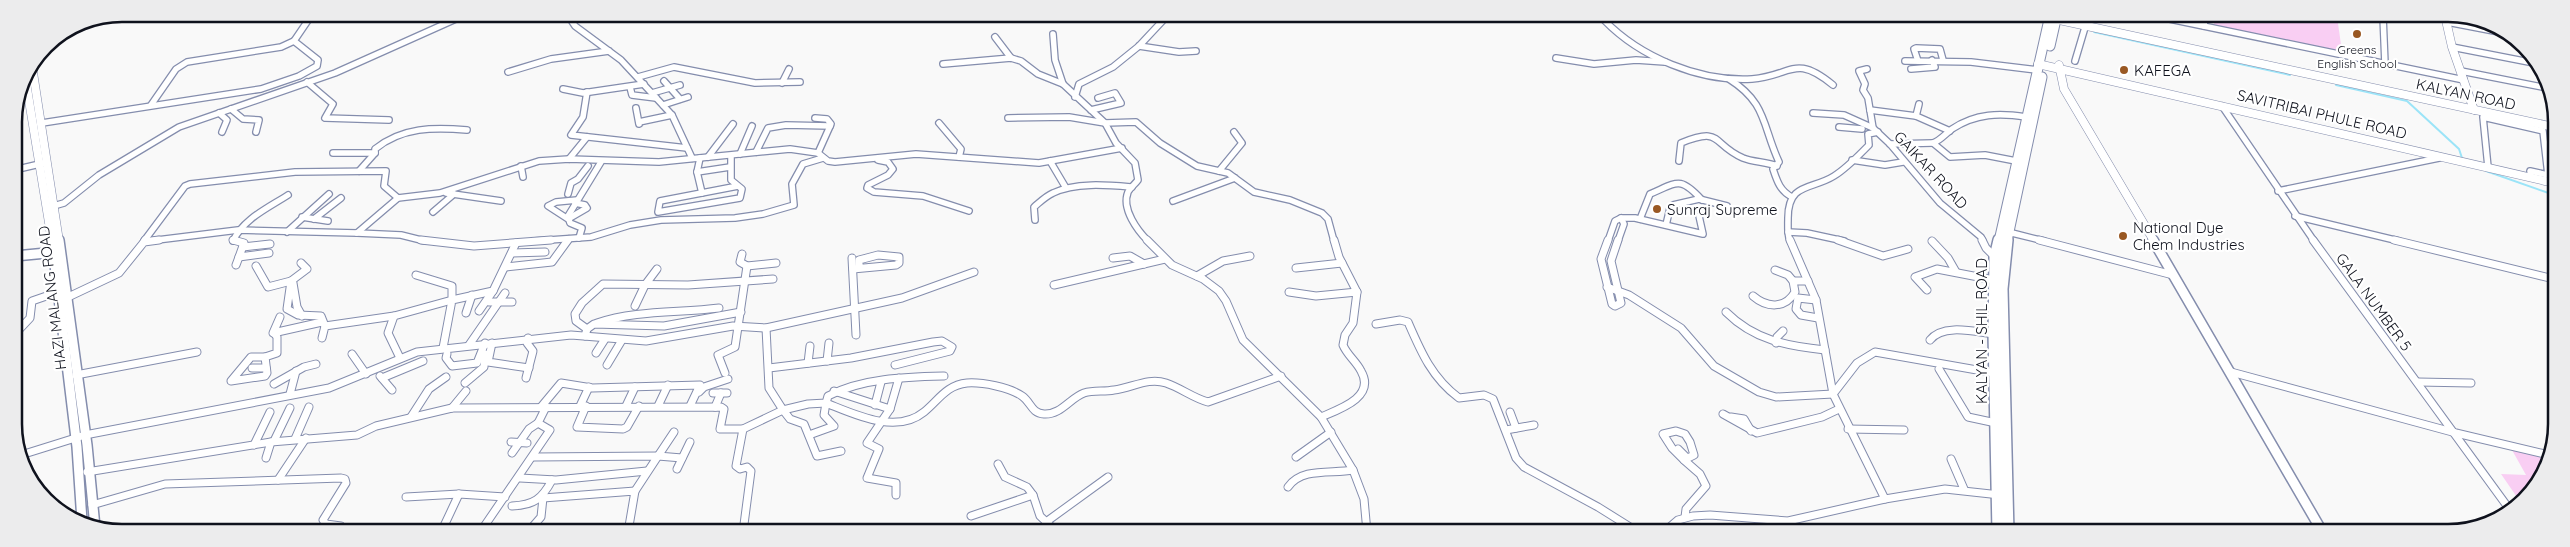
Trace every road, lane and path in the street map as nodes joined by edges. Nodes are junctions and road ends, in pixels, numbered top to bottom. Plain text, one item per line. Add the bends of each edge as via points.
1 (307, 22) edge
2 (449, 22) edge
3 (572, 22) edge
4 (1161, 22) edge
5 (1606, 22) edge
6 (2051, 22) edge
7 (2184, 22) edge
8 (2204, 22) edge
9 (2383, 22) edge
10 (2447, 22) edge
11 (2082, 23) edge
12 (2204, 26) junction
13 (1052, 34) dead end
14 (995, 36) dead end
15 (294, 41) junction
16 (1139, 46) junction
17 (2452, 47) junction
18 (1196, 51) dead end
19 (610, 52) junction
20 (1011, 58) junction
21 (1556, 58) dead end
22 (1918, 60) junction
23 (1932, 60) junction
24 (1943, 60) junction
25 (1905, 61) dead end
26 (2075, 61) dead end
27 (2527, 62) edge
28 (943, 64) dead end
29 (1674, 64) junction
30 (2384, 64) junction
31 (2041, 65) junction
32 (2059, 67) junction
33 (789, 69) dead end
34 (1867, 69) dead end
35 (1910, 69) dead end
36 (508, 72) dead end
37 (2462, 72) junction
38 (34, 77) edge
39 (638, 77) junction
40 (1728, 79) junction
41 (2464, 80) junction
42 (664, 81) dead end
43 (307, 82) junction
44 (800, 82) dead end
45 (644, 84) junction
46 (782, 84) junction
47 (1063, 84) junction
48 (680, 85) dead end
49 (1833, 85) dead end
50 (630, 87) junction
51 (2541, 87) edge
52 (670, 88) junction
53 (564, 89) dead end
54 (28, 90) edge
55 (587, 92) junction
56 (652, 93) junction
57 (688, 96) dead end
58 (1076, 97) junction
59 (656, 98) junction
60 (1098, 98) dead end
61 (680, 99) junction
62 (1919, 104) dead end
63 (151, 105) junction
64 (662, 105) junction
65 (2222, 106) junction
66 (2472, 107) junction
67 (636, 108) dead end
68 (231, 109) junction
69 (1091, 110) junction
70 (1870, 110) junction
71 (219, 113) junction
72 (1813, 113) dead end
73 (672, 115) junction
74 (1916, 116) junction
75 (2026, 117) junction
76 (815, 118) dead end
77 (1008, 118) dead end
78 (389, 120) dead end
79 (2541, 122) junction
80 (939, 123) dead end
81 (1105, 123) junction
82 (1857, 123) dead end
83 (2548, 123) edge
84 (42, 124) junction
85 (733, 124) dead end
86 (2548, 125) edge
87 (752, 126) dead end
88 (830, 126) junction
89 (1840, 127) dead end
90 (1862, 129) junction
91 (467, 130) dead end
92 (1876, 130) junction
93 (1950, 131) junction
94 (222, 132) dead end
95 (256, 132) dead end
96 (1234, 132) dead end
97 (1868, 134) junction
98 (587, 137) junction
99 (1932, 143) junction
100 (1890, 144) junction
101 (2024, 146) junction
102 (687, 148) junction
103 (1122, 148) junction
104 (756, 152) junction
105 (332, 153) dead end
106 (375, 154) junction
107 (740, 154) junction
108 (820, 155) junction
109 (2446, 156) junction
110 (708, 157) junction
111 (731, 157) dead end
112 (959, 157) junction
113 (692, 158) junction
114 (700, 158) junction
115 (872, 158) junction
116 (569, 159) junction
117 (1852, 160) junction
118 (1050, 161) junction
119 (1679, 161) dead end
120 (2016, 161) junction
121 (601, 162) junction
122 (1903, 162) junction
123 (44, 163) junction
124 (1778, 164) junction
125 (521, 166) junction
126 (588, 166) dead end
127 (2488, 166) junction
128 (730, 167) junction
129 (23, 168) edge
130 (360, 171) junction
131 (1219, 171) junction
132 (697, 172) junction
133 (523, 177) dead end
134 (2531, 177) junction
135 (579, 178) junction
136 (590, 178) junction
137 (1235, 178) junction
138 (2548, 181) edge
139 (738, 186) junction
140 (1132, 187) junction
141 (1066, 188) junction
142 (2278, 191) junction
143 (440, 193) junction
144 (702, 193) junction
145 (329, 194) dead end
146 (454, 194) junction
147 (568, 194) dead end
148 (288, 195) dead end
149 (342, 198) dead end
150 (398, 198) junction
151 (1792, 198) junction
152 (1702, 200) junction
153 (501, 201) dead end
154 (576, 201) junction
155 (1173, 201) dead end
156 (1727, 206) dead end
157 (51, 207) junction
158 (969, 211) dead end
159 (433, 212) dead end
160 (1699, 216) dead end
161 (2295, 216) junction
162 (302, 217) junction
163 (314, 219) junction
164 (568, 219) junction
165 (1640, 219) junction
166 (1035, 220) dead end
167 (1618, 220) junction
168 (328, 221) dead end
169 (1666, 225) junction
170 (238, 230) junction
171 (287, 232) junction
172 (1788, 232) junction
173 (2008, 232) junction
174 (357, 233) junction
175 (579, 238) junction
176 (569, 239) junction
177 (1932, 241) dead end
178 (144, 242) junction
179 (516, 243) junction
180 (270, 244) dead end
181 (243, 248) junction
182 (1908, 249) dead end
183 (56, 252) junction
184 (545, 252) dead end
185 (269, 253) dead end
186 (512, 254) junction
187 (742, 254) dead end
188 (1602, 254) junction
189 (23, 255) edge
190 (1250, 256) dead end
191 (1612, 256) junction
192 (239, 257) junction
193 (852, 258) dead end
194 (1113, 258) dead end
195 (2000, 258) junction
196 (1164, 259) junction
197 (301, 263) dead end
198 (776, 263) dead end
199 (1342, 263) junction
200 (1144, 264) junction
201 (1602, 264) junction
202 (1611, 264) junction
203 (236, 265) dead end
204 (256, 266) dead end
205 (747, 266) junction
206 (506, 267) junction
207 (1296, 268) dead end
208 (656, 269) dead end
209 (856, 269) junction
210 (1775, 270) dead end
211 (974, 272) dead end
212 (1956, 272) junction
213 (416, 275) dead end
214 (1197, 276) junction
215 (2175, 276) junction
216 (2548, 278) edge
217 (773, 279) dead end
218 (1994, 280) junction
219 (744, 281) junction
220 (1793, 281) junction
221 (1808, 281) junction
222 (292, 282) junction
223 (645, 285) junction
224 (1054, 285) dead end
225 (1607, 287) junction
226 (1618, 290) junction
227 (1927, 290) dead end
228 (493, 291) junction
229 (1289, 292) dead end
230 (1357, 292) junction
231 (505, 293) dead end
232 (472, 295) junction
233 (1753, 296) dead end
234 (61, 297) junction
235 (452, 300) junction
236 (1816, 300) junction
237 (489, 302) dead end
238 (499, 302) junction
239 (512, 302) dead end
240 (635, 306) dead end
241 (719, 308) dead end
242 (856, 309) junction
243 (479, 311) dead end
244 (741, 312) junction
245 (1726, 312) dead end
246 (466, 313) dead end
247 (280, 316) dead end
248 (302, 316) junction
249 (394, 316) junction
250 (1818, 318) junction
251 (27, 323) junction
252 (22, 324) edge
253 (323, 324) junction
254 (1376, 324) dead end
255 (22, 327) edge
256 (739, 327) junction
257 (766, 328) junction
258 (589, 330) junction
259 (1783, 331) dead end
260 (274, 333) junction
261 (1994, 334) junction
262 (856, 335) dead end
263 (322, 338) dead end
264 (528, 338) junction
265 (605, 339) junction
266 (622, 340) junction
267 (1930, 340) dead end
268 (488, 343) junction
269 (830, 343) dead end
270 (1776, 343) junction
271 (469, 346) junction
272 (810, 346) dead end
273 (1825, 350) junction
274 (445, 351) junction
275 (198, 352) dead end
276 (417, 352) junction
277 (596, 353) dead end
278 (352, 354) dead end
279 (265, 357) junction
280 (400, 358) junction
281 (827, 361) junction
282 (316, 364) dead end
283 (808, 364) junction
284 (607, 365) dead end
285 (894, 366) dead end
286 (252, 368) dead end
287 (266, 368) junction
288 (529, 368) junction
289 (769, 368) junction
290 (1939, 369) dead end
291 (374, 370) junction
292 (296, 371) junction
293 (1994, 372) junction
294 (2231, 372) junction
295 (366, 374) junction
296 (76, 375) junction
297 (944, 376) dead end
298 (1281, 376) junction
299 (382, 378) junction
300 (446, 378) dead end
301 (526, 378) dead end
302 (899, 378) junction
303 (881, 382) junction
304 (2418, 382) junction
305 (2471, 383) dead end
306 (274, 384) dead end
307 (668, 385) junction
308 (589, 387) junction
309 (635, 387) junction
310 (392, 390) dead end
311 (834, 391) junction
312 (712, 393) dead end
313 (290, 394) junction
314 (1833, 394) junction
315 (826, 403) junction
316 (875, 404) junction
317 (583, 406) junction
318 (626, 406) junction
319 (639, 406) junction
320 (658, 406) junction
321 (691, 406) junction
322 (715, 406) junction
323 (308, 407) dead end
324 (544, 407) junction
325 (290, 408) dead end
326 (452, 408) junction
327 (890, 409) junction
328 (1839, 409) junction
329 (783, 410) junction
330 (270, 412) dead end
331 (1510, 412) dead end
332 (1725, 415) dead end
333 (411, 417) junction
334 (1321, 417) junction
335 (883, 422) junction
336 (538, 423) junction
337 (1996, 423) junction
338 (1514, 425) junction
339 (1534, 425) dead end
340 (1504, 427) junction
341 (743, 429) junction
342 (1848, 429) junction
343 (1904, 430) dead end
344 (674, 432) dead end
345 (1331, 432) junction
346 (2456, 433) junction
347 (808, 435) junction
348 (81, 436) junction
349 (306, 438) junction
350 (295, 439) junction
351 (273, 442) junction
352 (690, 442) dead end
353 (254, 445) junction
354 (1678, 449) dead end
355 (842, 452) dead end
356 (27, 453) edge
357 (512, 453) dead end
358 (2543, 454) edge
359 (658, 456) junction
360 (1296, 456) dead end
361 (534, 457) junction
362 (266, 458) dead end
363 (682, 458) junction
364 (1950, 459) dead end
365 (998, 464) dead end
366 (677, 469) dead end
367 (1353, 470) junction
368 (648, 471) junction
369 (89, 472) junction
370 (78, 475) junction
371 (1108, 477) dead end
372 (520, 478) junction
373 (278, 480) junction
374 (552, 480) junction
375 (1288, 487) dead end
376 (1964, 489) junction
377 (636, 491) junction
378 (459, 494) junction
379 (896, 495) dead end
380 (1033, 495) junction
381 (2002, 495) junction
382 (406, 497) dead end
383 (505, 497) junction
384 (543, 498) junction
385 (1885, 499) junction
386 (92, 505) junction
387 (2506, 505) edge
388 (512, 506) dead end
389 (82, 516) edge
390 (972, 516) dead end
391 (1685, 517) junction
392 (94, 520) edge
393 (1046, 522) joint
394 (326, 524) edge
395 (445, 524) edge
396 (486, 524) edge
397 (537, 524) edge
398 (630, 524) edge
399 (744, 524) edge
400 (1366, 524) edge
401 (1625, 524) edge
402 (1673, 524) edge
403 (1999, 524) edge
404 (2007, 524) edge
405 (2317, 524) edge

1 - 15 street
2 - 43 street via 335,73
3 - 19 street
4 - 16 street
5 - 29 street via 1630,43
6 - 31 main road, KALYAN - SHIL ROAD
7 - 12 street
8 - 12 street
9 - 30 street
10 - 17 main road
11 - 26 street
11 - 66 main road, KALYAN ROAD
12 - 30 street
13 - 47 street via 1055,60
14 - 20 street
15 - 63 street via 281,47 188,62 176,69
15 - 63 street via 296,46 318,60 317,66 261,89
16 - 18 street
16 - 58 street via 1108,71 1079,84
17 - 27 street
17 - 37 main road
19 - 36 street via 551,59
19 - 39 street
20 - 28 street
20 - 47 street
21 - 29 street via 1594,64 1636,60
22 - 23 street
22 - 24 street via 1916,48 1940,50
22 - 25 street
23 - 24 street
23 - 35 street via 1935,67
24 - 31 street
29 - 40 street
30 - 41 street
31 - 32 main road, SAVITRIBAI PHULE ROAD
31 - 75 main road, KALYAN - SHIL ROAD
31 - 101 main road, KALYAN - SHIL ROAD
32 - 65 main road, SAVITRIBAI PHULE ROAD
32 - 215 main road via 2064,89
33 - 46 street
34 - 70 street via 1859,71
37 - 41 main road
37 - 51 street
38 - 84 main road, HAZI MALANG ROAD
39 - 45 street
39 - 46 street via 674,67 755,83
40 - 49 street via 1751,79 1807,68 1815,70
40 - 124 street via 1759,105
41 - 66 main road
42 - 52 street
43 - 68 street
43 - 78 street via 334,104 325,118
44 - 46 street
45 - 50 street
45 - 56 street
47 - 58 street
48 - 52 street
50 - 55 street
50 - 59 street via 632,95
52 - 56 street
52 - 61 street
53 - 55 street via 574,93
54 - 123 main road, HAZI MALANG ROAD
55 - 98 street via 583,117 571,135
56 - 59 street
57 - 61 street
58 - 69 street
59 - 64 street
60 - 69 street via 1116,93 1121,103
61 - 64 street
62 - 74 street
63 - 84 street
64 - 73 street
65 - 109 main road, SAVITRIBAI PHULE ROAD
65 - 142 street, GALA NUMBER 5
66 - 79 main road, KALYAN ROAD
67 - 73 street via 639,123
68 - 71 street
68 - 95 street via 242,119 259,120
69 - 81 street
70 - 74 street
70 - 92 street
71 - 94 street via 227,120
71 - 157 street via 179,127 99,175 64,203
72 - 92 street via 1839,112 1856,117
73 - 102 street
74 - 93 street
75 - 93 street via 1992,114
75 - 101 main road, KALYAN - SHIL ROAD
76 - 88 street via 826,119 831,122
77 - 81 street via 1069,117
79 - 83 main road, KALYAN ROAD
79 - 86 main road, KALYAN ROAD
80 - 112 street via 960,149
81 - 103 street
81 - 131 street via 1140,123 1160,143 1187,160
82 - 90 street
84 - 123 main road, HAZI MALANG ROAD
85 - 110 street
87 - 107 street
88 - 104 street via 768,128
88 - 108 street
89 - 90 street
90 - 97 street
91 - 106 street via 416,130 386,139 375,149
92 - 97 street, GAIKAR ROAD
92 - 100 street, GAIKAR ROAD
93 - 99 street via 1943,140
96 - 131 street via 1242,143
97 - 117 street, GAIKAR ROAD via 1869,145
98 - 102 street
98 - 116 street
99 - 100 street
99 - 120 street via 1950,157 1985,155
100 - 122 street, GAIKAR ROAD
101 - 120 main road, KALYAN - SHIL ROAD
101 - 173 main road, KALYAN - SHIL ROAD
102 - 113 street
103 - 118 street
103 - 140 street via 1137,165 1138,180
104 - 107 street
104 - 108 street via 790,149
105 - 106 street
106 - 130 street
107 - 110 street
108 - 115 street via 828,161 841,162
108 - 175 street via 803,164 792,184 794,203 790,206 735,218 661,220
109 - 127 main road, SAVITRIBAI PHULE ROAD
109 - 142 street
110 - 114 street
111 - 128 street
112 - 115 street via 916,154
112 - 118 street
113 - 114 street
113 - 121 street via 659,162
114 - 132 street
115 - 158 street via 888,162 893,168 888,176 868,185 867,188 874,192 923,196
116 - 121 street
116 - 125 street
117 - 122 street via 1879,164
117 - 151 street, GAIKAR ROAD via 1841,172 1802,189
118 - 141 street
119 - 124 street via 1681,143 1709,135 1717,137 1743,158
120 - 195 main road, KALYAN - SHIL ROAD
121 - 136 street
122 - 195 street, GAIKAR ROAD via 1947,210 1978,234
123 - 129 street
123 - 157 main road, HAZI MALANG ROAD
124 - 151 street via 1772,169 1777,183 1782,192
125 - 133 street
125 - 143 street
126 - 135 street
127 - 134 main road, SAVITRIBAI PHULE ROAD
127 - 134 street via 2483,117 2543,131 2548,174 2530,171
128 - 132 street
128 - 139 street via 731,180
130 - 150 street via 387,171 384,186
130 - 178 street via 295,172 187,185
131 - 137 street
132 - 144 street
134 - 138 main road, SAVITRIBAI PHULE ROAD
135 - 136 street
135 - 147 street via 571,183
136 - 154 street
137 - 155 street
137 - 199 street via 1262,195 1290,200 1322,213 1328,219
139 - 144 street
139 - 144 street via 742,191 740,198 658,212 659,201
140 - 141 street
140 - 196 street via 1126,208 1138,231
141 - 166 street via 1052,193 1036,205
142 - 161 street, GALA NUMBER 5
143 - 146 street
143 - 150 street via 410,194
145 - 162 street
146 - 153 street
146 - 159 street
148 - 170 street
149 - 163 street
150 - 174 street
151 - 172 street via 1788,210
152 - 156 street
152 - 165 street via 1688,184 1676,183 1650,194
152 - 169 street via 1671,206
154 - 164 street
154 - 164 street via 587,208
154 - 164 street via 556,202 548,206
157 - 183 main road, HAZI MALANG ROAD
160 - 169 street via 1703,234
161 - 216 street
161 - 304 street, GALA NUMBER 5
162 - 163 street
162 - 171 street
163 - 168 street
164 - 175 street via 582,228
165 - 167 street
165 - 169 street
167 - 188 street
167 - 191 street via 1624,224
170 - 171 street
170 - 178 street
170 - 181 street via 232,241 243,242
171 - 174 street
172 - 182 street via 1851,243 1883,256
172 - 221 street
173 - 195 main road, KALYAN - SHIL ROAD
173 - 215 street
174 - 179 street via 401,234 454,246
175 - 176 street
176 - 179 street
176 - 206 street via 552,262
177 - 212 street
178 - 234 street via 119,273
179 - 186 street
180 - 181 street
181 - 192 street
183 - 189 main road
183 - 234 main road, HAZI MALANG ROAD
184 - 186 street
185 - 192 street
186 - 206 street
187 - 205 street via 740,262
188 - 191 street
188 - 201 street
190 - 214 street via 1223,261
191 - 202 street
192 - 203 street
193 - 209 street
194 - 200 street via 1130,256
195 - 218 main road, KALYAN - SHIL ROAD
195 - 381 main road, KALYAN - SHIL ROAD
196 - 200 street
196 - 214 street
197 - 222 street via 307,269
198 - 205 street
199 - 207 street
199 - 230 street
200 - 224 street
201 - 202 street
201 - 225 street
202 - 226 street
204 - 222 street via 268,286
205 - 219 street
206 - 228 street
208 - 223 street
209 - 209 street via 896,265 899,257 862,258 858,260
209 - 242 street
210 - 220 street via 1788,275
211 - 242 street via 902,298
212 - 218 street
212 - 227 street via 1937,269 1915,277
213 - 235 street via 452,286
214 - 298 street via 1219,291 1243,340
215 - 294 main road
217 - 219 street
218 - 261 main road, KALYAN - SHIL ROAD
219 - 223 street
219 - 244 street
220 - 221 street
220 - 233 street via 1795,292 1790,301 1783,304 1764,304
221 - 236 street
222 - 248 street
222 - 248 street via 287,309
223 - 240 street
223 - 258 street via 607,283 596,288 575,314 576,321
225 - 226 street
225 - 226 street via 1612,304 1620,305
226 - 314 street via 1681,328 1714,366 1759,392 1776,396
228 - 232 street
228 - 243 street
229 - 230 street via 1316,296
230 - 334 street via 1353,323 1343,345 1362,372 1367,388 1353,402
231 - 238 street
232 - 235 street
232 - 246 street
234 - 251 street via 32,301
234 - 296 main road, HAZI MALANG ROAD
234 - 348 main road, HAZI MALANG ROAD
235 - 249 street
235 - 274 street
236 - 250 street
236 - 250 street via 1798,298 1796,309 1801,315
237 - 238 street
238 - 239 street
238 - 271 street
241 - 258 street via 618,316
242 - 257 street
242 - 262 street
244 - 256 street
244 - 258 street via 664,326
245 - 270 street via 1748,332
247 - 260 street via 272,330
248 - 253 street via 321,316
249 - 253 street
249 - 280 street via 388,333
250 - 273 street
251 - 252 street
251 - 255 street
253 - 260 street
253 - 263 street
254 - 340 street via 1408,322 1426,364 1442,387 1459,398 1484,394 1490,397
256 - 257 street
256 - 266 street via 655,340
256 - 321 street via 735,348 718,355 726,376 702,389
257 - 289 street
258 - 264 street
258 - 265 street
259 - 270 street
260 - 279 street via 278,338 278,351
261 - 267 street via 1950,330
261 - 293 main road, KALYAN - SHIL ROAD
264 - 268 street
264 - 288 street via 527,343 533,351
265 - 266 street
265 - 277 street
266 - 284 street
268 - 271 street
268 - 274 street via 476,364 452,366
268 - 288 street via 488,362
268 - 326 street via 484,367 465,387
269 - 281 street
270 - 273 street
271 - 274 street
272 - 283 street
273 - 314 street
274 - 276 street
275 - 296 street
276 - 280 street
276 - 299 street via 424,363
278 - 295 street
279 - 287 street
279 - 287 street via 250,358 231,380 263,377 267,374
280 - 291 street
281 - 283 street
281 - 285 street via 933,342 942,341 952,347 950,351
282 - 292 street
283 - 289 street
286 - 287 street
288 - 301 street
289 - 329 street via 769,388
290 - 337 street via 1969,418
291 - 295 street
291 - 299 street
292 - 306 street
292 - 313 street
293 - 314 street via 1875,352 1857,363
293 - 337 main road, KALYAN - SHIL ROAD
294 - 346 street
294 - 405 main road
295 - 313 street via 328,388
296 - 348 main road, HAZI MALANG ROAD
297 - 302 street
298 - 334 street
298 - 335 street via 1208,402 1168,383 1154,381 1112,391 1094,390 1075,398 1064,409 1044,414 1034,412 1021,395 967,383 943,391 917,417
299 - 310 street
300 - 333 street via 432,384
302 - 303 street
302 - 327 street
303 - 311 street
303 - 316 street
304 - 305 street
304 - 346 street, GALA NUMBER 5
307 - 309 street
307 - 320 street
307 - 321 street via 700,385
308 - 309 street
308 - 317 street
308 - 324 street via 559,384
309 - 318 street
311 - 315 street
311 - 316 street
312 - 322 street via 724,393
313 - 348 street
314 - 328 street
315 - 329 street
315 - 335 street via 874,422
315 - 347 street via 824,415 834,426
316 - 327 street
317 - 318 street
317 - 319 street via 577,427 623,429 628,427
317 - 324 street
318 - 319 street
319 - 320 street
320 - 321 street
321 - 322 street
322 - 341 street via 724,409 720,429
323 - 350 street
324 - 326 street
324 - 336 street
325 - 351 street
326 - 333 street
327 - 335 street
328 - 332 street via 1822,417 1762,433 1751,431
328 - 342 street
329 - 341 street
329 - 347 street via 790,419 804,424
330 - 353 street
331 - 338 street
333 - 349 street via 372,427 357,435
334 - 345 street
335 - 379 street via 867,443 879,449 867,476 896,483
336 - 357 street via 529,429
336 - 361 street via 550,430
337 - 381 main road, KALYAN - SHIL ROAD
338 - 339 street
338 - 340 street
340 - 401 street via 1516,458 1524,467
341 - 399 street via 736,466 751,470
342 - 343 street
342 - 385 street
344 - 359 street
345 - 360 street via 1316,438 1309,449
345 - 367 street
346 - 358 street
346 - 387 street, GALA NUMBER 5
347 - 355 street via 816,456
348 - 356 street
348 - 369 main road, HAZI MALANG ROAD
348 - 370 main road, HAZI MALANG ROAD
349 - 350 street
349 - 373 street
350 - 351 street
351 - 353 street
351 - 362 street
352 - 363 street
353 - 369 street
354 - 391 street via 1706,481 1706,486 1686,509
359 - 361 street
359 - 363 street
359 - 368 street
361 - 372 street
363 - 366 street
364 - 376 street
365 - 380 street via 1005,477 1027,487
367 - 375 street via 1299,475 1291,480
367 - 400 street via 1364,499
368 - 374 street
368 - 377 street
369 - 370 street
369 - 386 main road, HAZI MALANG ROAD
370 - 389 main road, HAZI MALANG ROAD
371 - 393 street
372 - 374 street
372 - 383 street
373 - 386 street via 165,484
373 - 394 street via 346,479 323,520
374 - 384 street
376 - 381 street
376 - 385 street via 1931,490
377 - 384 street
377 - 398 street
378 - 382 street
378 - 383 street
378 - 395 street
380 - 390 street
380 - 393 street via 1040,516
381 - 403 main road, KALYAN - SHIL ROAD
381 - 404 main road, KALYAN - SHIL ROAD
383 - 396 street
384 - 388 street via 525,507
384 - 397 street via 544,509
385 - 391 street via 1788,521 1710,515
386 - 392 main road, HAZI MALANG ROAD
391 - 402 street

